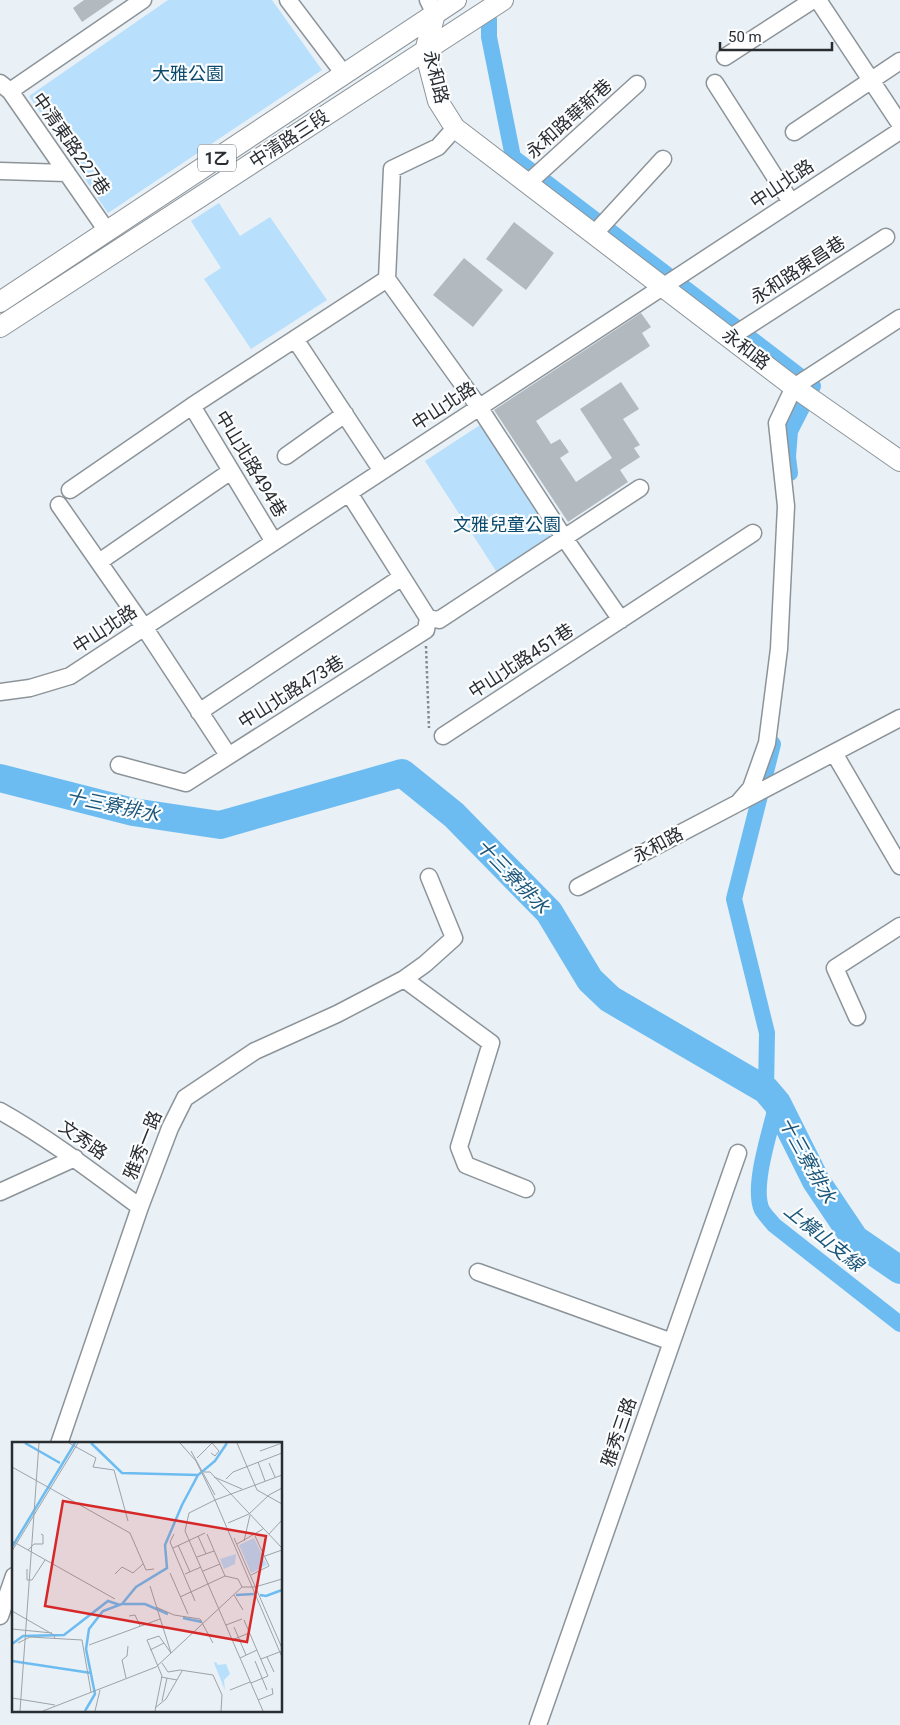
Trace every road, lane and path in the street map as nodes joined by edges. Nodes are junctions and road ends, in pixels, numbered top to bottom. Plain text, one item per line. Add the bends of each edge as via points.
1 (143, 0) edge
2 (288, 0) edge
3 (456, 0) edge
4 (503, 0) edge
5 (813, 0) edge
6 (818, 0) edge
7 (431, 7) edge
8 (425, 51) junction
9 (725, 57) dead end
10 (900, 61) edge
11 (344, 74) junction
12 (871, 80) junction
13 (714, 83) dead end
14 (637, 84) dead end
15 (5, 87) edge
16 (900, 124) edge
17 (455, 128) junction
18 (900, 131) edge
19 (794, 132) dead end
20 (663, 159) dead end
21 (0, 171) edge
22 (67, 173) junction
23 (528, 183) junction
24 (791, 202) junction
25 (107, 231) junction
26 (595, 234) junction
27 (886, 238) dead end
28 (387, 279) junction
29 (663, 286) junction
30 (0, 302) edge
31 (900, 318) edge
32 (0, 327) edge
33 (731, 337) junction
34 (295, 339) junction
35 (795, 387) junction
36 (192, 406) junction
37 (479, 407) junction
38 (345, 414) junction
39 (286, 456) dead end
40 (900, 461) edge
41 (231, 471) junction
42 (382, 471) junction
43 (640, 488) dead end
44 (70, 490) dead end
45 (349, 493) junction
46 (59, 505) dead end
47 (753, 533) dead end
48 (564, 539) junction
49 (274, 542) junction
50 (99, 562) junction
51 (402, 577) junction
52 (620, 620) junction
53 (427, 624) junction
54 (144, 627) junction
55 (0, 692) edge
56 (199, 712) junction
57 (900, 718) edge
58 (443, 736) joint
59 (834, 752) junction
60 (228, 756) junction
61 (119, 765) dead end
62 (738, 803) junction
63 (900, 866) edge
64 (429, 877) dead end
65 (578, 887) dead end
66 (900, 926) edge
67 (404, 979) junction
68 (857, 1017) dead end
69 (0, 1111) edge
70 (738, 1153) dead end
71 (75, 1158) junction
72 (526, 1188) dead end
73 (0, 1192) edge
74 (140, 1207) junction
75 (478, 1272) dead end
76 (672, 1342) junction
77 (60, 1442) edge
78 (12, 1582) edge
79 (0, 1616) edge
80 (538, 1725) edge

1 - 15 street
2 - 11 street
3 - 7 main road, 中清路三段 / 1乙
4 - 8 main road, 中清路三段 / 1乙
5 - 9 street
6 - 12 street
7 - 8 main road, 永和路
7 - 11 main road, 中清路三段 / 1乙
8 - 17 main road, 永和路 via 438,102
8 - 32 main road, 中清路三段 / 1乙
10 - 12 street
11 - 25 main road, 中清路三段 / 1乙
12 - 16 street
12 - 19 street
13 - 24 street
14 - 23 street, 永和路華新巷
15 - 22 street, 中清東路227巷
17 - 23 main road, 永和路
17 - 28 street via 438,147 392,168
18 - 24 street, 中山北路
20 - 26 street
21 - 22 street
22 - 25 street, 中清東路227巷
23 - 26 main road, 永和路
24 - 29 street, 中山北路
25 - 30 main road, 中清路三段 / 1乙
26 - 29 main road, 永和路
27 - 33 street, 永和路東昌巷
28 - 34 street
28 - 37 street
29 - 33 main road, 永和路
29 - 37 street, 中山北路
31 - 35 street
33 - 35 main road, 永和路
34 - 36 street
34 - 38 street
35 - 40 main road, 永和路
35 - 62 street, 永和路 via 777,423 786,506 779,649 767,743 751,788
36 - 41 street, 中山北路494巷
36 - 44 street, 中山北路494巷
37 - 42 street, 中山北路
37 - 48 street
38 - 39 street
38 - 42 street
41 - 49 street, 中山北路494巷
41 - 50 street
42 - 45 street, 中山北路
43 - 48 street, 中山北路473巷
45 - 49 street, 中山北路
45 - 51 street
46 - 50 street
47 - 52 street, 中山北路451巷
48 - 52 street
48 - 53 street, 中山北路473巷 via 439,620
49 - 54 street, 中山北路
50 - 54 street
51 - 53 street
51 - 56 street, 中山北路473巷
52 - 58 street, 中山北路451巷
53 - 58 path via 429,739
53 - 60 street, 中山北路473巷
54 - 55 street, 中山北路 via 70,676 30,688
54 - 56 street
56 - 60 street
57 - 59 street, 永和路
59 - 62 street, 永和路
59 - 63 street
60 - 61 street, 中山北路473巷 via 186,783
62 - 65 street, 永和路
64 - 67 street, 雅秀一路 via 454,938
66 - 68 street via 835,968
67 - 72 street via 492,1043 458,1146 466,1165
67 - 74 street, 雅秀一路 via 256,1051 185,1098
69 - 71 street, 文秀路
70 - 76 street, 雅秀三路
71 - 73 street
71 - 74 street, 文秀路
74 - 77 street, 雅秀一路
75 - 76 street
76 - 80 street, 雅秀三路
78 - 79 street

